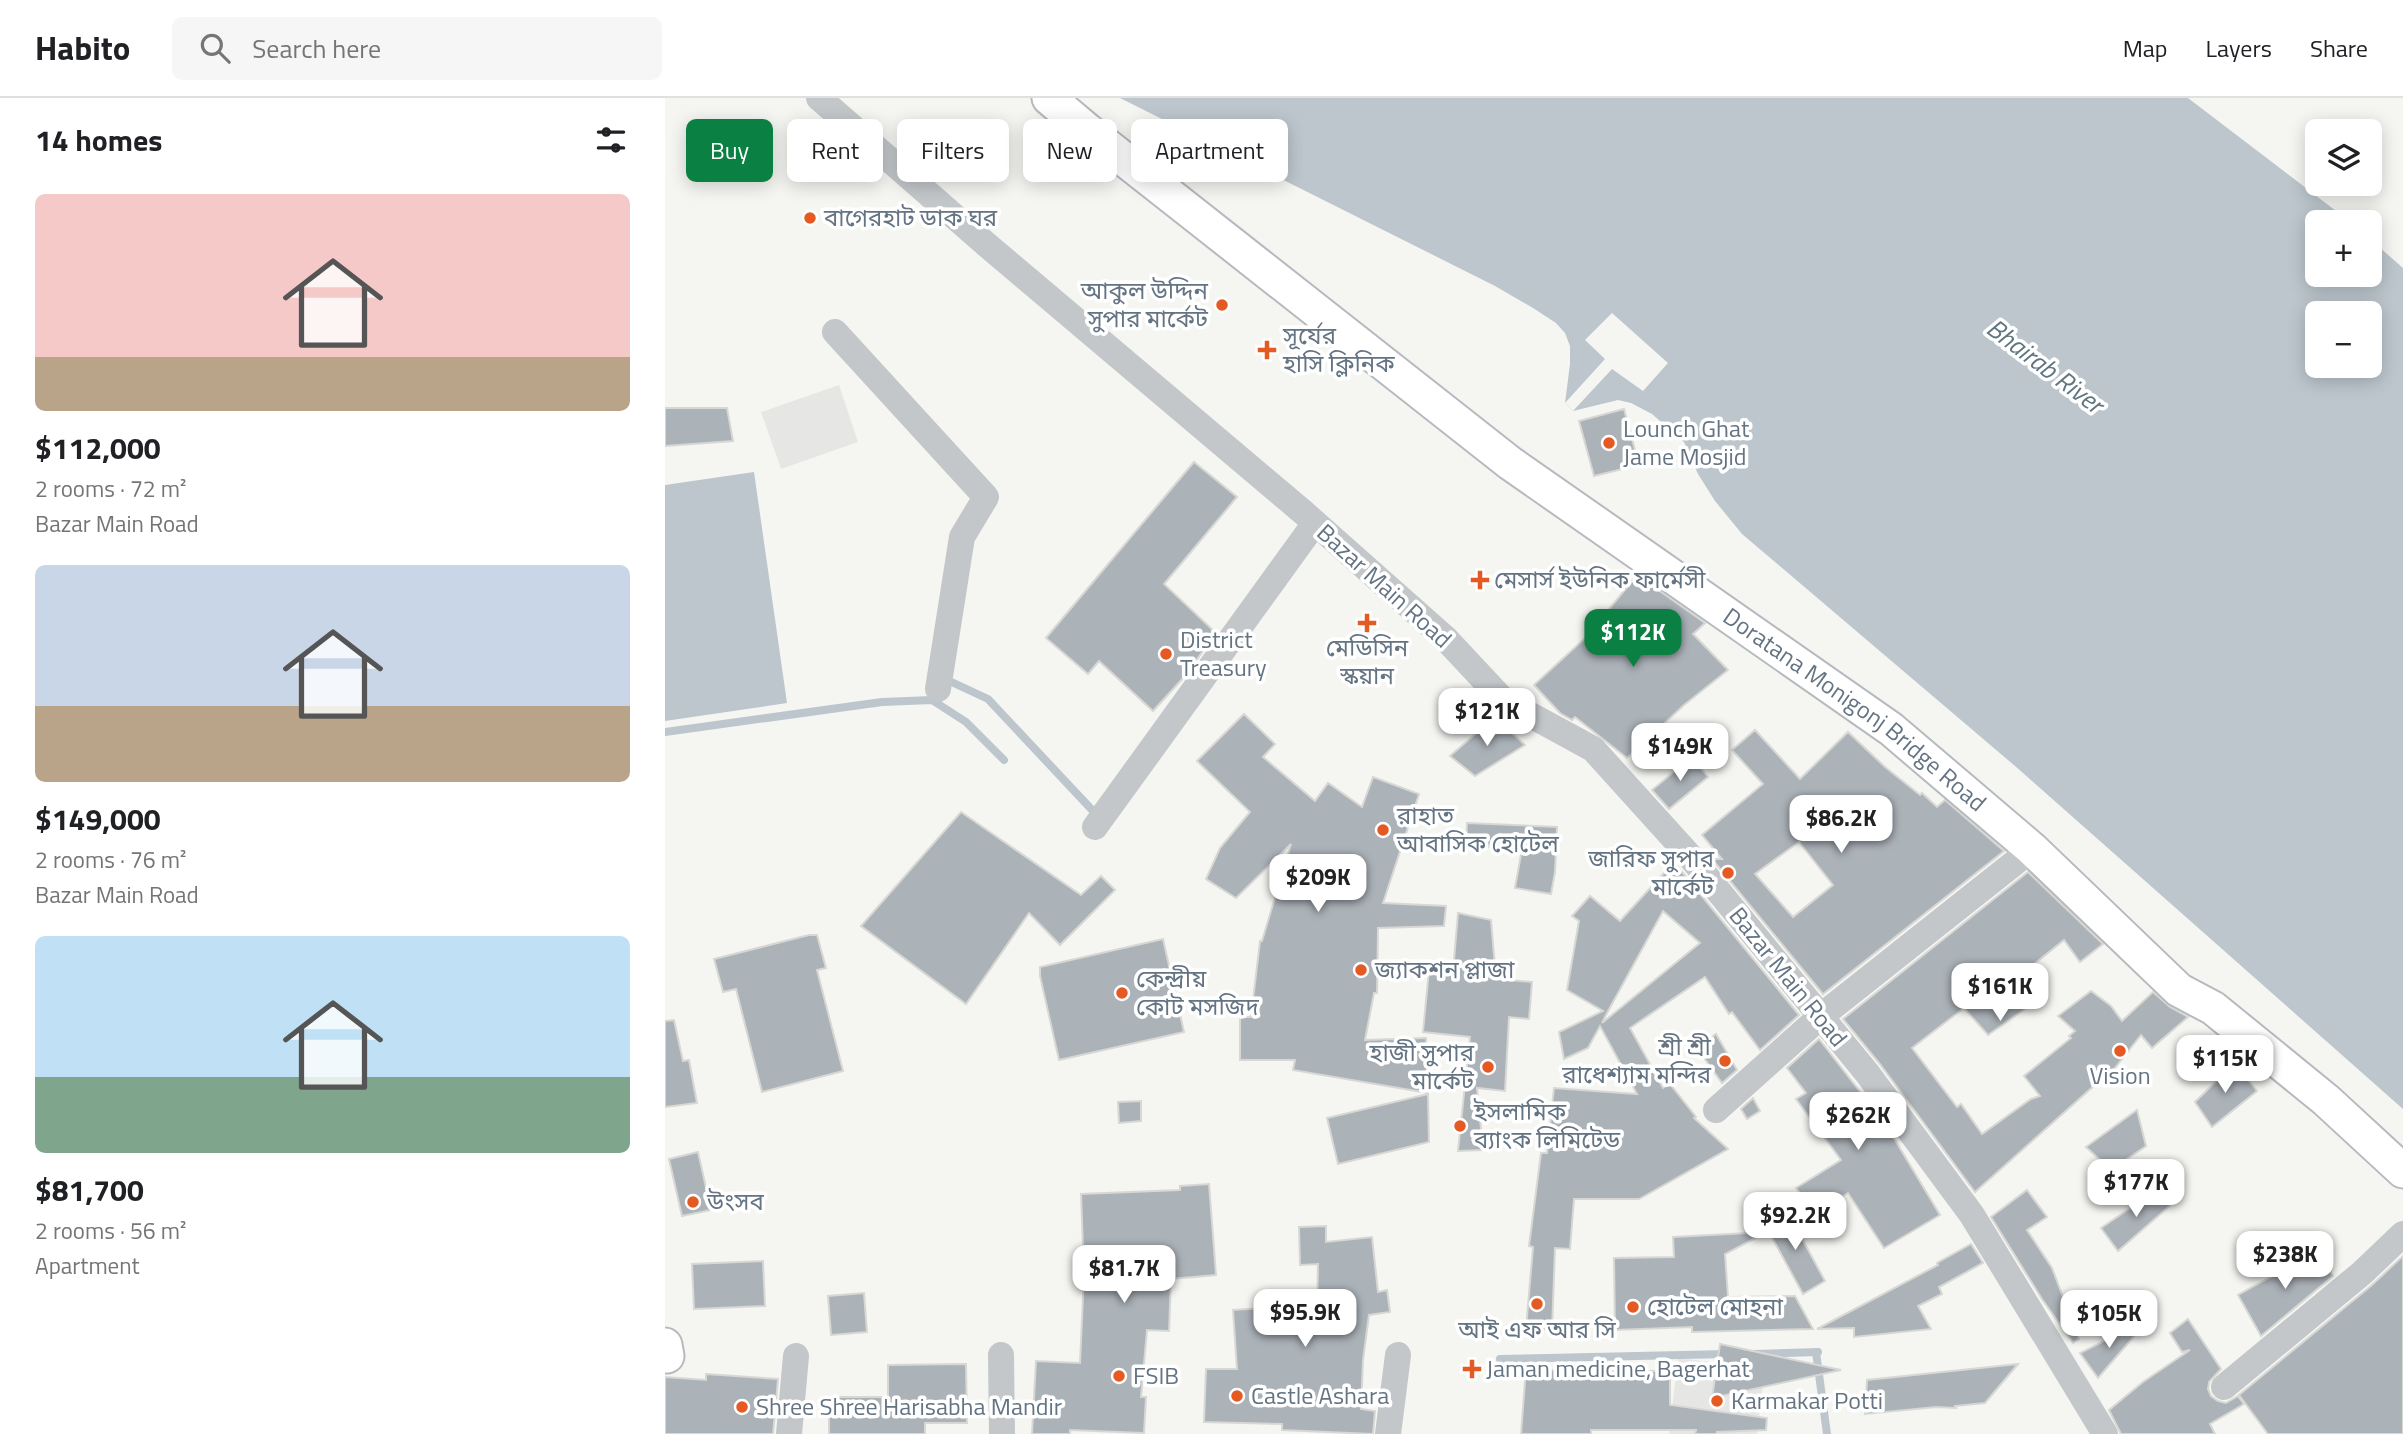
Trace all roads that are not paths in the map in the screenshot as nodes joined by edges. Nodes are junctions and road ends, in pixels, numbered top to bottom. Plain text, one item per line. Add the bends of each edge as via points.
1 (819, 98) edge
2 (1049, 98) edge
3 (835, 332) dead end
4 (1315, 523) junction
5 (939, 689) dead end
6 (1095, 827) dead end
7 (2032, 849) junction
8 (1819, 1017) junction
9 (1716, 1110) dead end
10 (2403, 1171) edge
11 (2403, 1234) edge
12 (1001, 1355) dead end
13 (1398, 1355) dead end
14 (796, 1356) dead end
15 (2224, 1387) dead end
16 (789, 1434) edge
17 (1002, 1434) edge
18 (1388, 1434) edge
19 (2105, 1434) edge

1 - 4 street, Bazar Main Road
2 - 7 main road, Doratana Monigonj Bridge Road via 1510,463 1891,729
3 - 5 street via 986,497 962,537
4 - 6 street
4 - 8 street, Bazar Main Road via 1445,638 1503,700 1593,749 1688,854
7 - 8 street
7 - 10 main road, Doratana Monigonj Bridge Road via 2179,990 2214,1008
8 - 9 street
8 - 19 street, Bazar Main Road via 1867,1073 1972,1215
11 - 15 street
12 - 17 street
13 - 18 street
14 - 16 street

